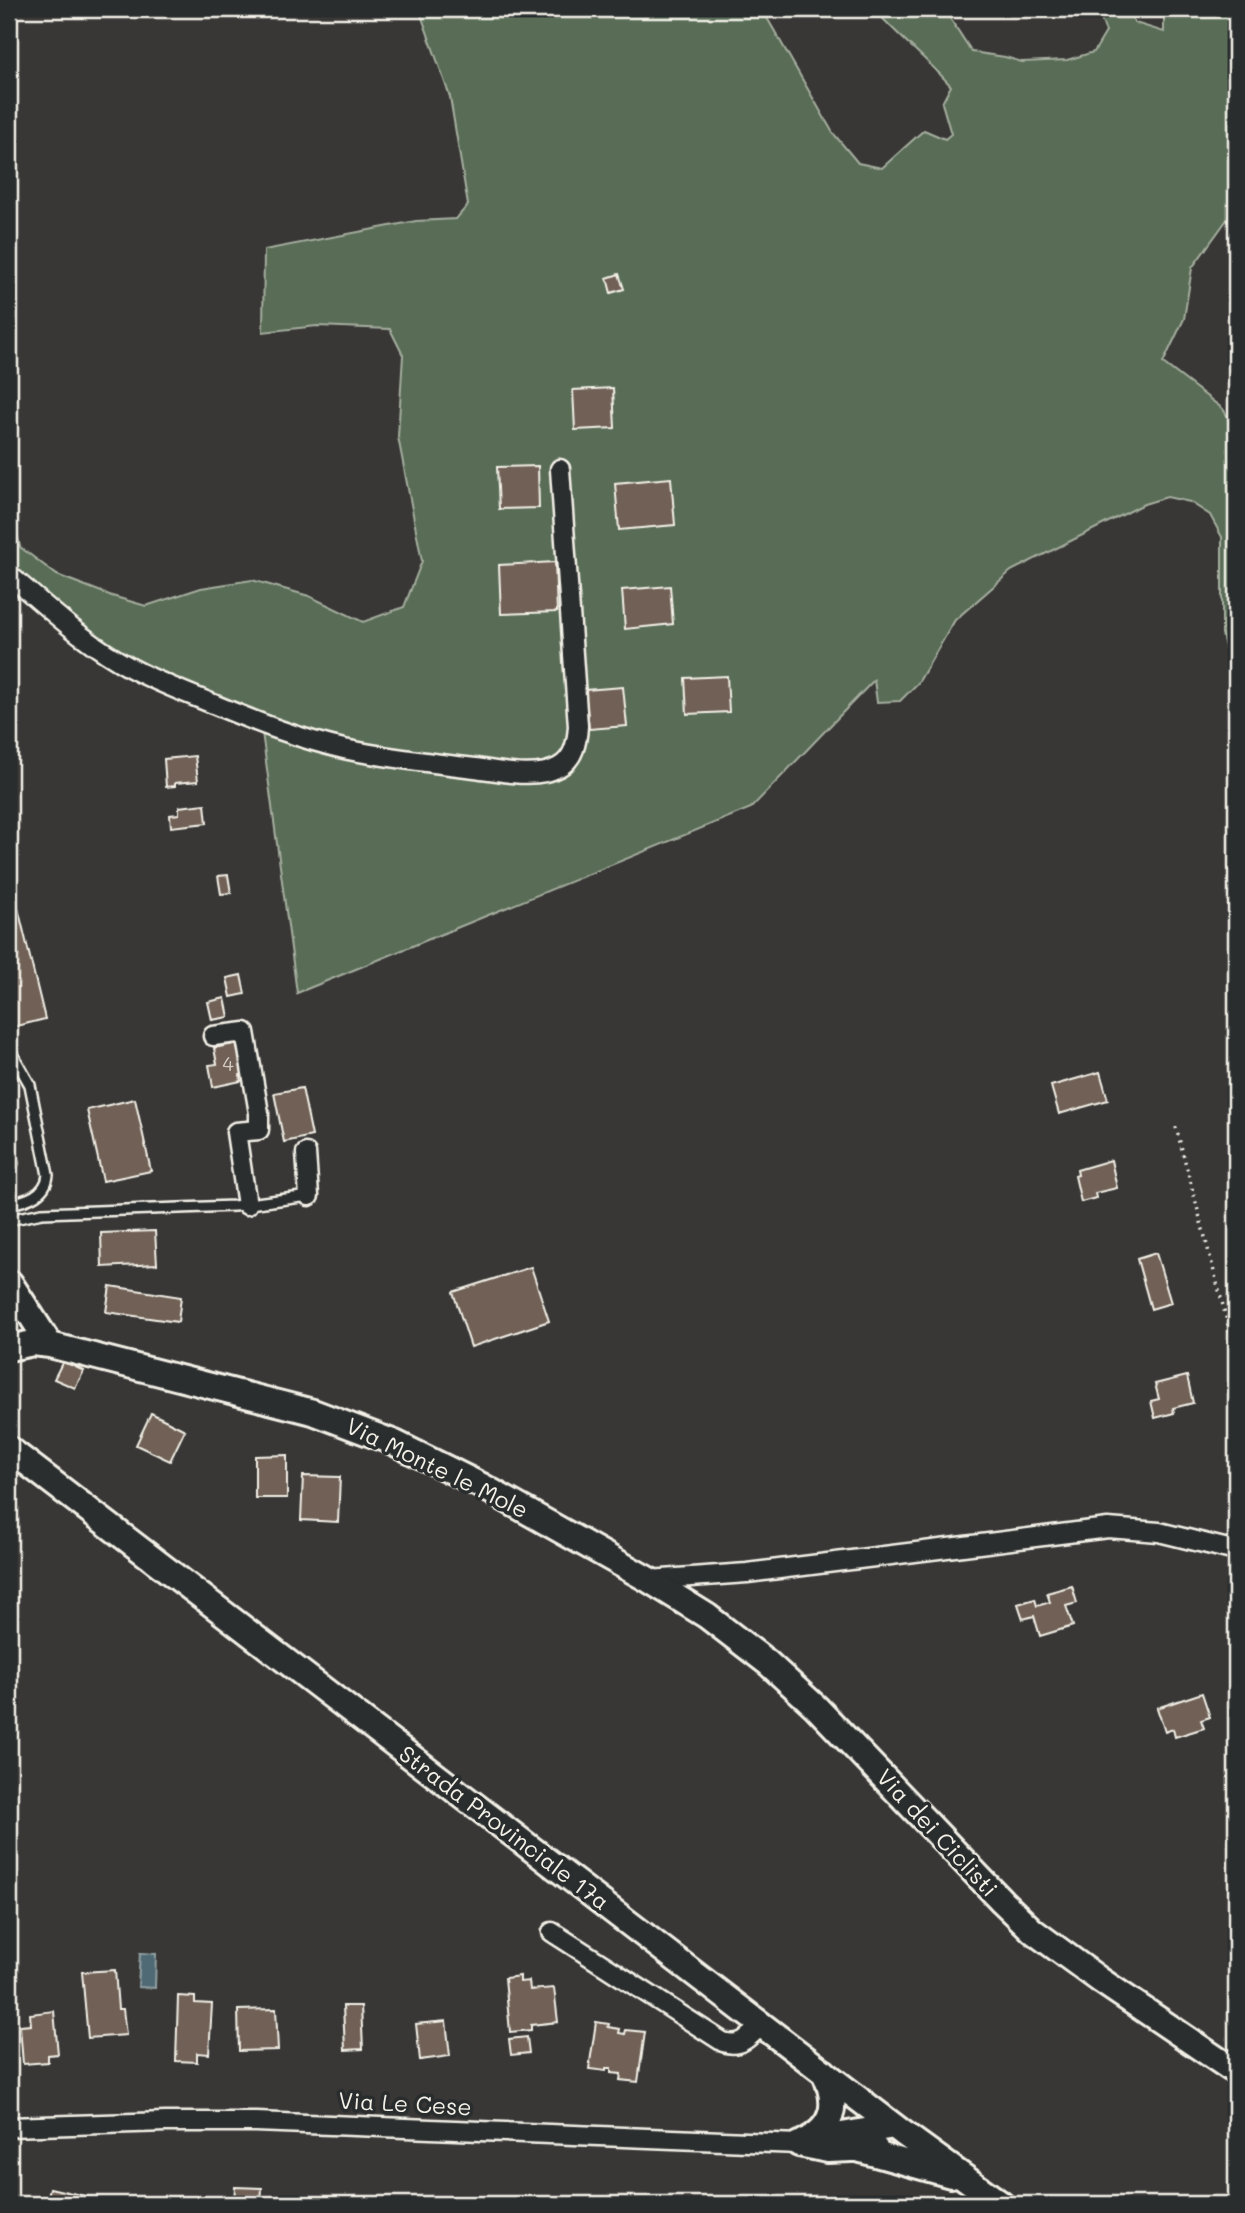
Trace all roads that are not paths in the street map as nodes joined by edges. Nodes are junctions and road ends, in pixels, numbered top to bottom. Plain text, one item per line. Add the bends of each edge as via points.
1 (560, 469) dead end
2 (9, 575) edge
3 (213, 1036) dead end
4 (9, 1048) edge
5 (12, 1059) edge
6 (306, 1153) dead end
7 (309, 1196) joint
8 (9, 1204) edge
9 (247, 1205) junction
10 (9, 1220) edge
11 (9, 1278) edge
12 (50, 1345) junction
13 (9, 1348) edge
14 (9, 1449) edge
15 (1236, 1551) edge
16 (649, 1580) junction
17 (552, 1932) dead end
18 (761, 2025) junction
19 (824, 2072) junction
20 (1236, 2072) edge
21 (9, 2127) edge
22 (896, 2127) junction
23 (799, 2144) junction
24 (861, 2150) junction
25 (968, 2180) junction
26 (1002, 2204) edge

1 - 2 street via 578,726 569,759 547,772 494,771 396,758 324,744 270,727 164,684 110,656
3 - 9 street via 245,1032 259,1114 259,1130 236,1132
4 - 5 lane
5 - 8 lane via 25,1074 33,1095 48,1183 42,1191
6 - 7 street
7 - 9 lane
9 - 10 lane via 42,1213
11 - 12 main road
12 - 13 main road, Via Monte le Mole
12 - 16 main road, Via Monte le Mole via 354,1426 482,1486
14 - 18 main road, Strada Provinciale 17a
15 - 16 street via 1159,1532 1108,1528 736,1574
16 - 20 main road, Via dei Ciclisti via 726,1629 788,1680 1033,1931
17 - 18 street via 723,2042 744,2042
18 - 19 main road, Strada Provinciale 17a
19 - 22 main road, Strada Provinciale 17a
19 - 23 main road via 833,2096 830,2115 821,2130
21 - 23 street, Via Le Cese via 266,2122
22 - 23 main road
22 - 24 main road via 882,2145
22 - 25 main road, Strada Provinciale 17a
23 - 24 main road
24 - 25 main road
25 - 26 main road, Strada Provinciale 17a

